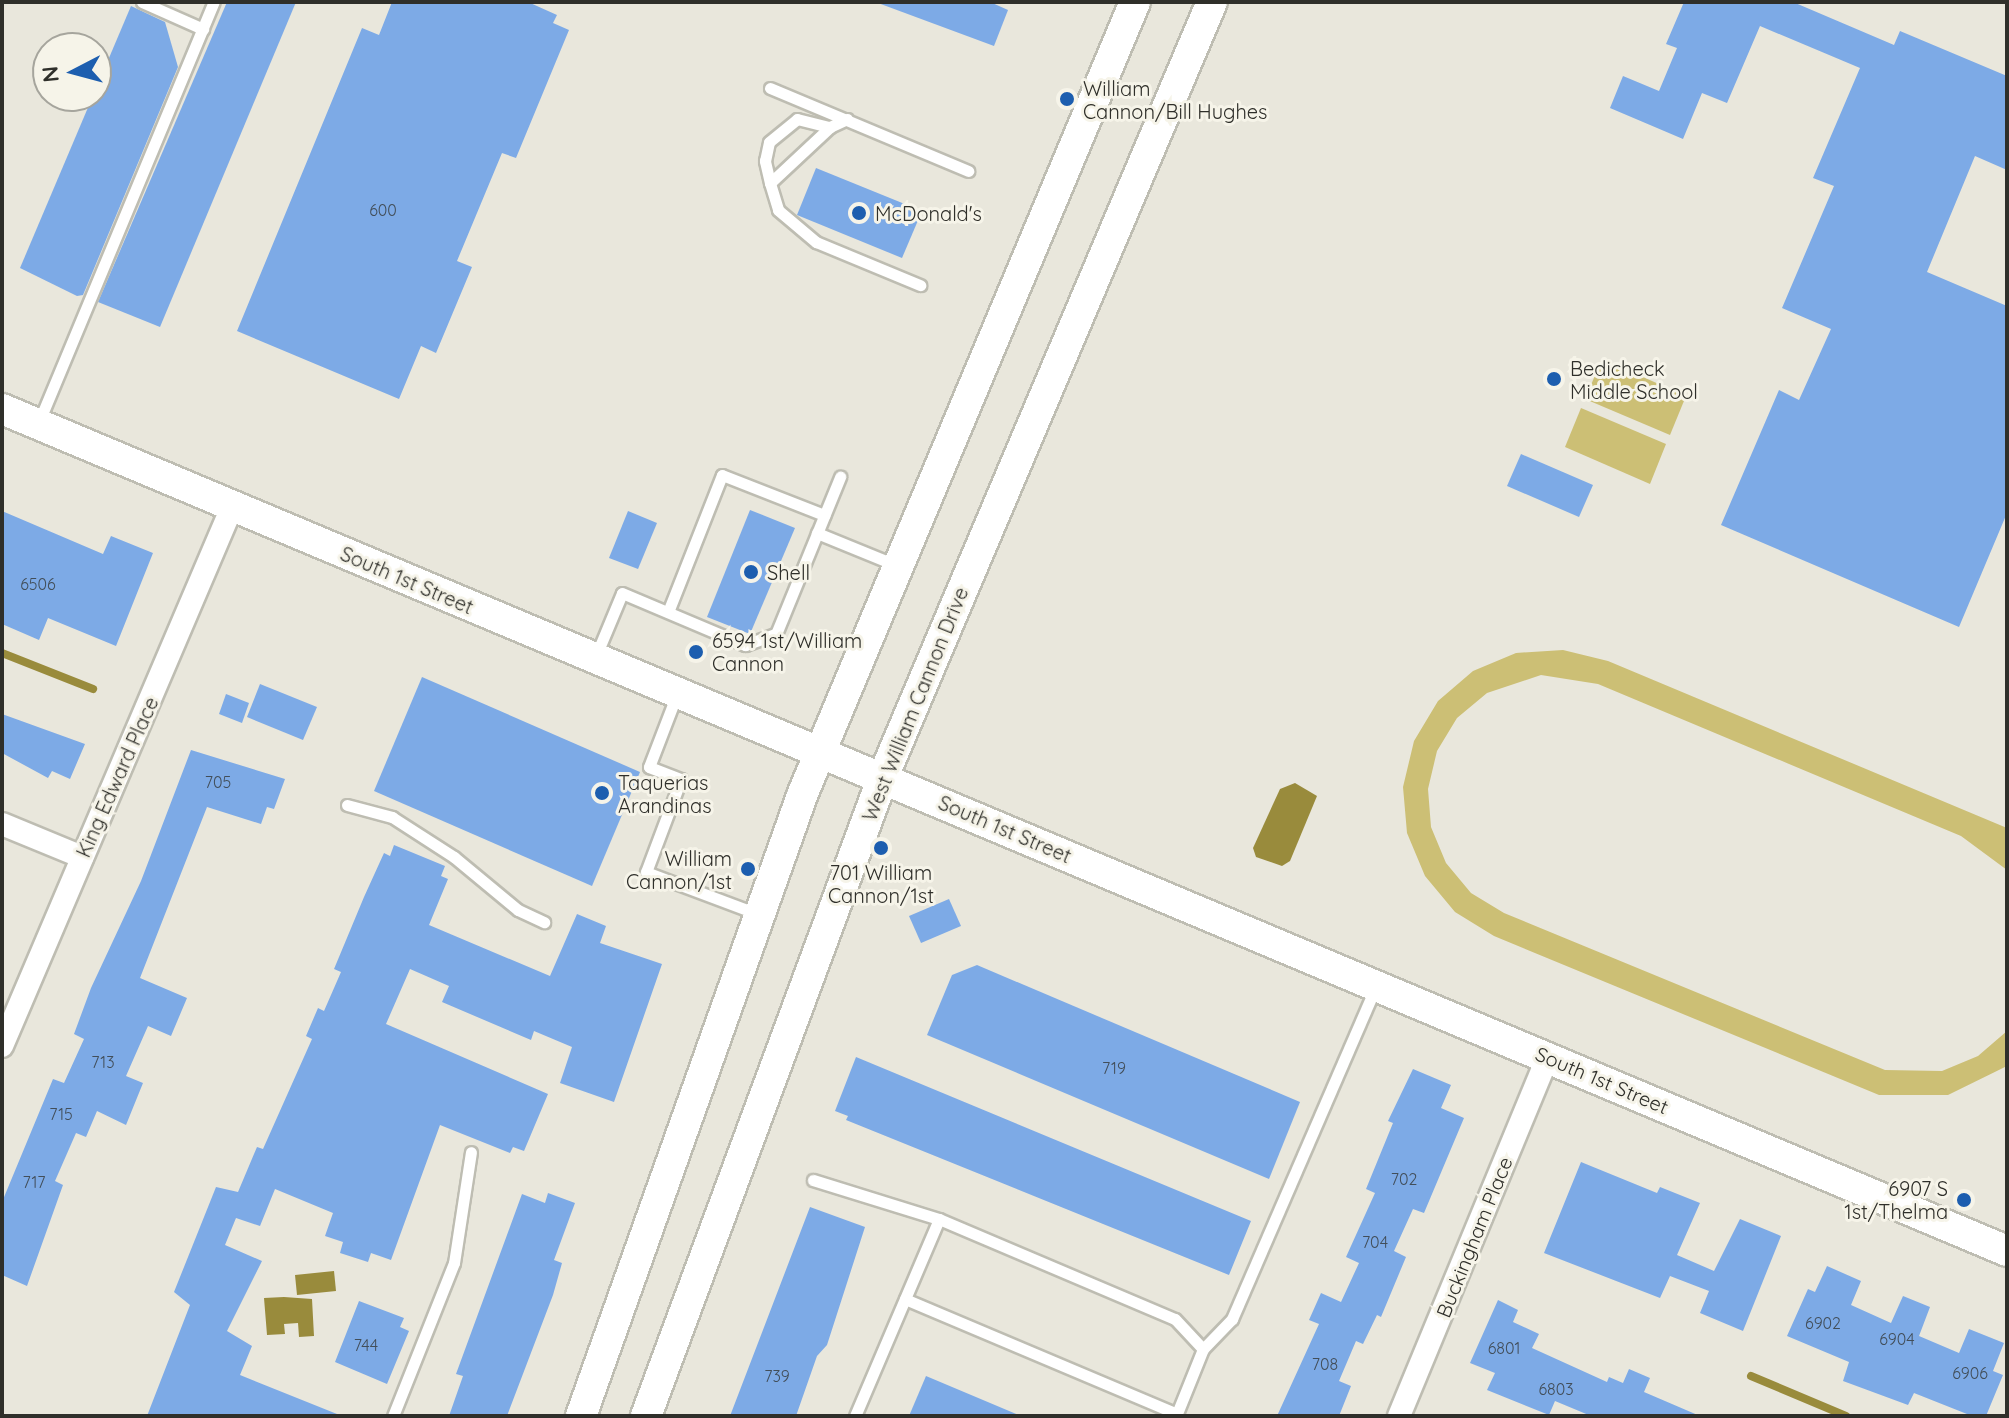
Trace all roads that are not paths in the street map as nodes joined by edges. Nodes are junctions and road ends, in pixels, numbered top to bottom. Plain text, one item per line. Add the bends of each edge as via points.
1 (142, 2) edge
2 (214, 2) edge
3 (1135, 2) edge
4 (1212, 2) edge
5 (203, 29) junction
6 (770, 88) dead end
7 (847, 119) junction
8 (830, 127) junction
9 (968, 171) dead end
10 (770, 183) junction
11 (920, 285) dead end
12 (2, 409) edge
13 (37, 424) junction
14 (840, 477) dead end
15 (232, 507) junction
16 (824, 515) junction
17 (817, 533) junction
18 (898, 566) junction
19 (668, 612) junction
20 (595, 659) junction
21 (677, 694) junction
22 (819, 752) junction
23 (883, 777) junction
24 (347, 805) dead end
25 (2, 824) edge
26 (82, 857) junction
27 (758, 914) junction
28 (544, 922) dead end
29 (1376, 987) junction
30 (2, 1046) edge
31 (1548, 1057) junction
32 (471, 1152) dead end
33 (813, 1180) dead end
34 (939, 1219) junction
35 (2007, 1251) edge
36 (905, 1299) junction
37 (1203, 1349) junction
38 (1177, 1415) edge
39 (393, 1416) edge
40 (581, 1416) edge
41 (646, 1416) edge
42 (855, 1416) edge
43 (1399, 1416) edge

1 - 5 lane
2 - 5 lane
3 - 18 main road
4 - 23 main road, West William Cannon Drive
5 - 13 lane
6 - 7 lane
7 - 8 lane
7 - 9 lane
8 - 10 lane
8 - 10 lane via 797,119 769,142 765,161
10 - 11 lane via 778,210 816,242
12 - 13 main road, South 1st Street
13 - 15 main road, South 1st Street
14 - 16 lane
15 - 20 main road, South 1st Street
15 - 26 street, King Edward Place
16 - 17 lane
16 - 19 lane via 722,475
17 - 18 lane
17 - 19 lane via 776,634 745,645
18 - 22 main road
19 - 20 lane via 622,593
20 - 21 main road, South 1st Street
21 - 22 main road, South 1st Street
21 - 27 lane via 649,767 681,779 646,872
22 - 23 main road, South 1st Street
22 - 27 main road
23 - 29 main road, South 1st Street
23 - 41 main road, West William Cannon Drive
24 - 28 lane via 392,817 454,857 518,910
25 - 26 street
26 - 30 street, King Edward Place
27 - 40 main road
29 - 31 main road, South 1st Street
29 - 37 lane via 1232,1319
31 - 35 main road, South 1st Street
31 - 43 street, Buckingham Place
32 - 39 lane via 454,1263
33 - 34 lane
34 - 36 lane
34 - 37 lane via 1175,1319
36 - 38 lane
36 - 42 lane
37 - 38 lane

